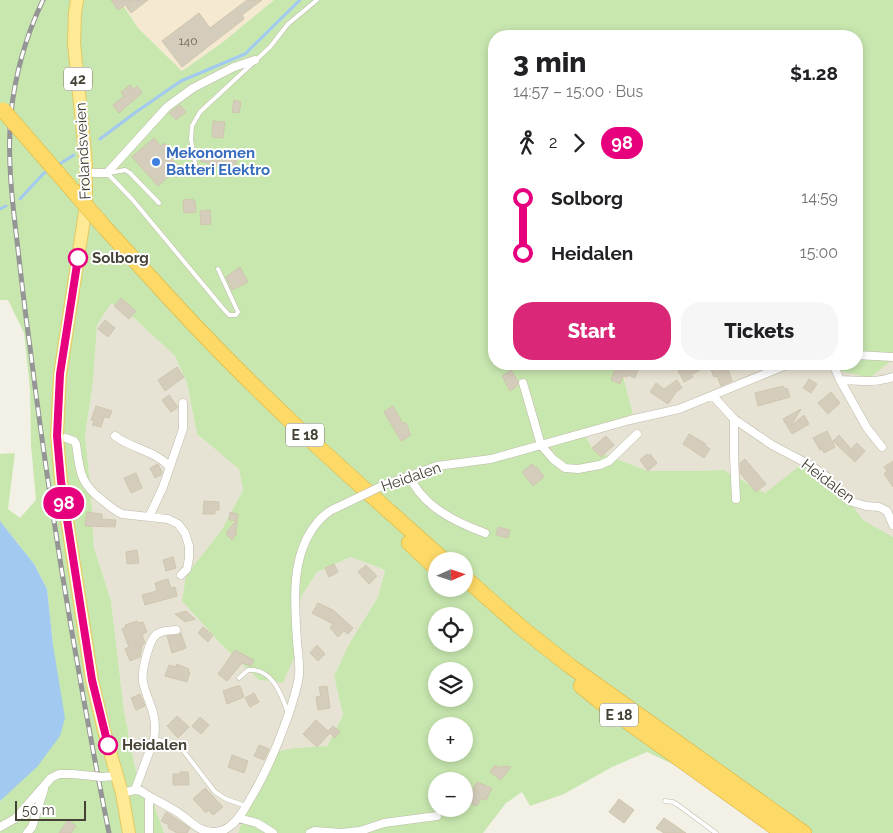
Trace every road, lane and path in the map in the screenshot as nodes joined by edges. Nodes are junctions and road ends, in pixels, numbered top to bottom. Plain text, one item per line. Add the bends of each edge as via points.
1 (77, 0) edge
2 (317, 0) edge
3 (255, 60) junction
4 (1, 113) edge
5 (87, 173) junction
6 (107, 173) junction
7 (197, 175) dead end
8 (160, 203) dead end
9 (218, 269) dead end
10 (170, 304) junction
11 (863, 355) edge
12 (893, 357) edge
13 (772, 370) edge
14 (836, 370) edge
15 (893, 377) edge
16 (840, 380) junction
17 (523, 382) dead end
18 (713, 396) junction
19 (183, 403) dead end
20 (734, 419) junction
21 (638, 434) dead end
22 (115, 436) dead end
23 (66, 438) dead end
24 (541, 445) junction
25 (882, 447) dead end
26 (170, 467) junction
27 (409, 475) junction
28 (736, 499) dead end
29 (149, 517) junction
30 (893, 525) edge
31 (485, 532) dead end
32 (435, 552) edge
33 (428, 561) edge
34 (181, 575) dead end
35 (473, 585) edge
36 (472, 598) edge
37 (176, 630) dead end
38 (239, 678) dead end
39 (288, 715) junction
40 (154, 739) junction
41 (117, 776) junction
42 (46, 782) junction
43 (135, 790) junction
44 (122, 793) junction
45 (151, 798) junction
46 (665, 801) dead end
47 (246, 806) junction
48 (429, 817) edge
49 (238, 818) junction
50 (0, 827) edge
51 (27, 833) edge
52 (128, 833) edge
53 (149, 833) edge
54 (273, 833) edge
55 (310, 833) edge
56 (716, 833) edge
57 (783, 833) edge
58 (804, 833) edge

1 - 5 main road, Frolandsveien / 42 via 74,43
2 - 3 lane via 288,24
3 - 6 street via 193,88 167,107
3 - 7 lane via 200,112 192,126
4 - 10 highway, E 18 via 105,238
5 - 6 street
5 - 41 main road, Frolandsveien / 42 via 86,206 60,374 57,436 92,680
6 - 8 lane via 125,170
6 - 9 lane via 229,315 236,315 238,312
10 - 32 highway, E 18 via 334,462
10 - 33 highway, E 18 via 231,374
11 - 12 street
13 - 18 street, Heidalen
14 - 16 street
15 - 16 street
16 - 25 street via 867,428
17 - 24 street
18 - 20 street, Heidalen
18 - 24 street, Heidalen via 679,410
19 - 26 street via 183,429
20 - 28 street
20 - 30 street, Heidalen via 772,445 810,465 850,501 887,511
21 - 24 street via 609,461 593,467 565,468
22 - 26 street
23 - 29 street via 76,444 81,471 87,486 96,495 122,514
24 - 27 street, Heidalen via 491,459 437,466
26 - 29 street
27 - 31 street via 427,502 450,518
27 - 39 street, Heidalen, bridge via 331,509 307,537 295,585 299,674
29 - 34 street via 174,521 185,533 190,558
35 - 58 highway, E 18 via 570,666
36 - 57 highway, E 18 via 607,707
37 - 40 street via 159,632 154,636 144,666 143,683 155,717
38 - 39 lane via 248,670 268,675 282,697
39 - 47 street, Heidalen via 272,758
40 - 43 street
40 - 47 lane via 182,749 215,792
41 - 42 street via 59,774
41 - 44 main road, Frolandsveien / 42
42 - 50 street via 16,818
42 - 51 street via 32,827
43 - 44 street
43 - 45 street, Heidalen
44 - 52 main road, Frolandsveien / 42
45 - 49 street, Heidalen via 206,832 222,831
45 - 53 street
46 - 56 lane via 678,805
47 - 49 street, Heidalen
48 - 55 street via 384,823 360,832
49 - 54 street via 257,823

